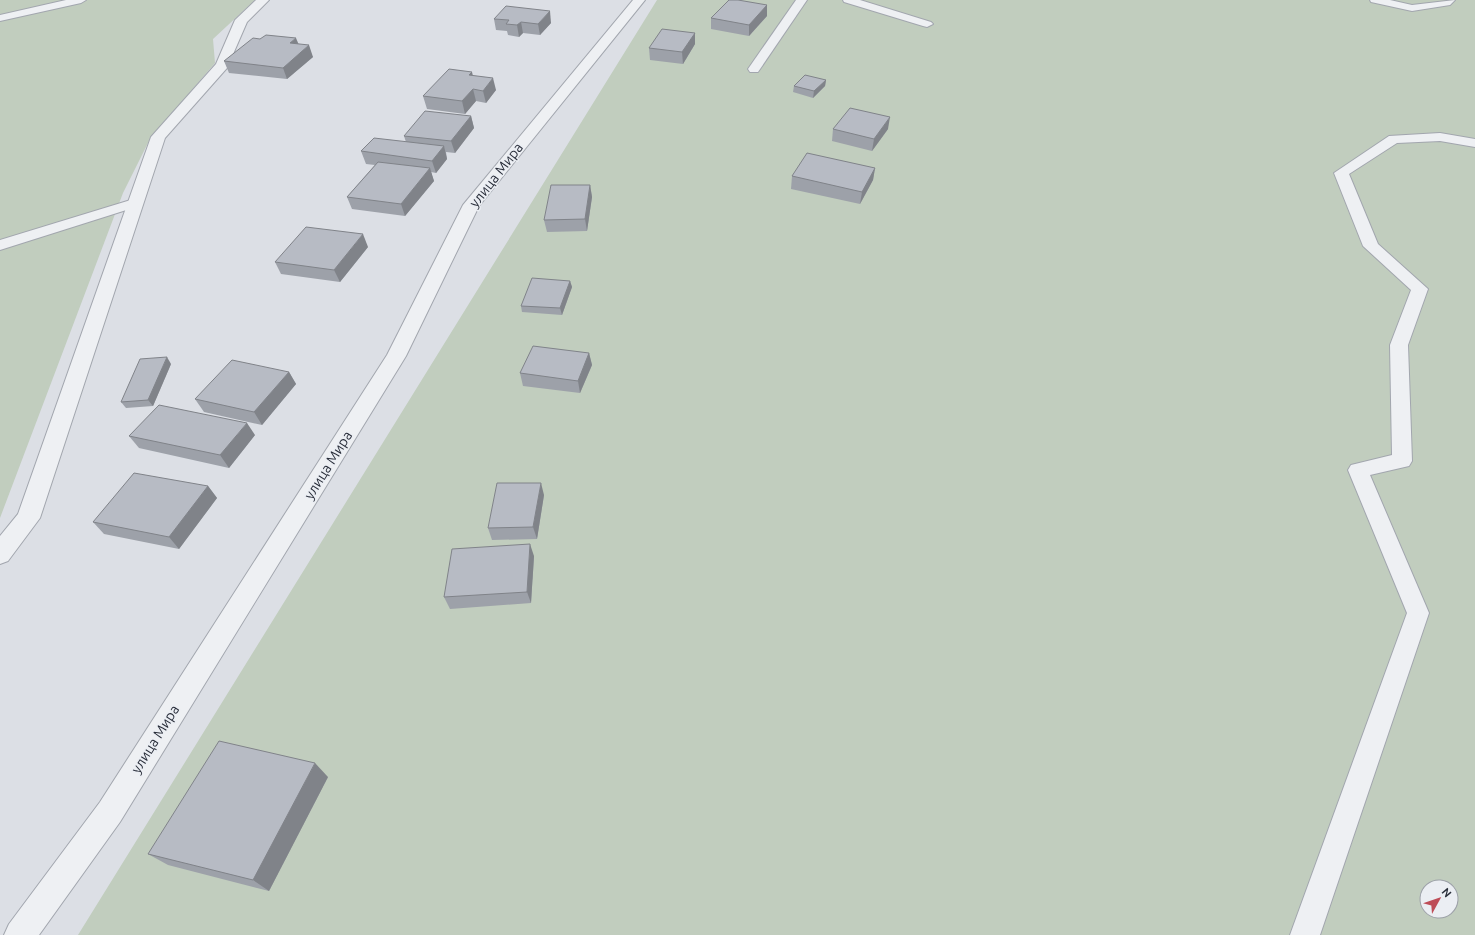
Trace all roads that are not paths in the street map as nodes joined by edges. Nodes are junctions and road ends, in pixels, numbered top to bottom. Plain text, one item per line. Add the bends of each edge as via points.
1 (81, 0) edge
2 (263, 0) edge
3 (639, 0) edge
4 (802, 0) edge
5 (848, 0) edge
6 (1375, 0) edge
7 (1450, 0) edge
8 (0, 18) edge
9 (927, 24) dead end
10 (754, 69) dead end
11 (1475, 143) edge
12 (134, 203) junction
13 (0, 245) edge
14 (0, 554) edge
15 (20, 935) edge
16 (1305, 935) edge

1 - 8 lane
2 - 12 street via 241,20 222,65 158,137
3 - 15 street, улица Мира via 471,205 396,356 110,812
4 - 10 lane
5 - 9 lane
6 - 7 lane via 1412,8
11 - 16 lane via 1440,137 1394,139 1341,173 1371,246 1420,289 1399,345 1402,461 1358,470 1418,613
12 - 13 lane
12 - 14 street via 28,518

